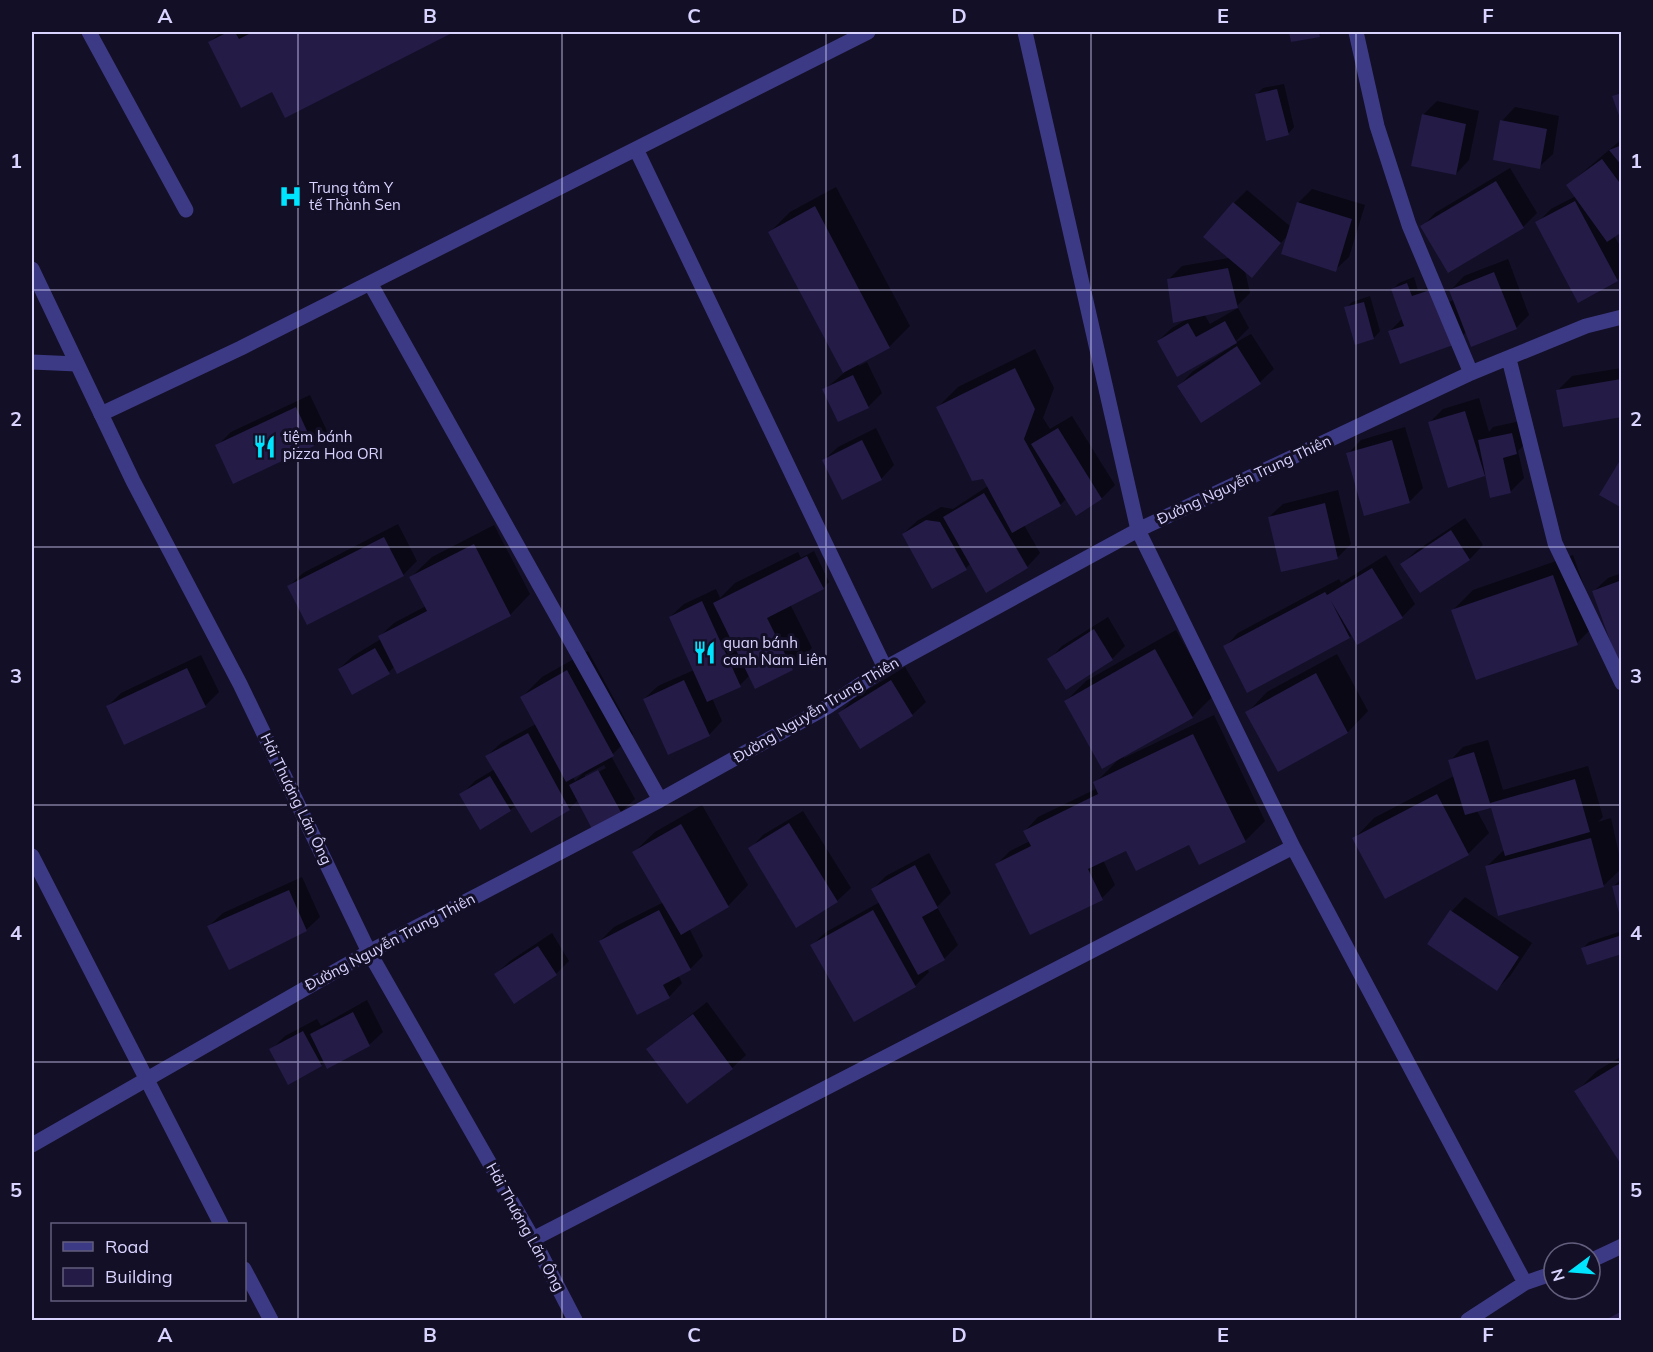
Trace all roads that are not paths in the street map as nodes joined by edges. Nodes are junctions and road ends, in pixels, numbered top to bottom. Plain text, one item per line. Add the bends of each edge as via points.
1 (89, 32) edge
2 (868, 32) edge
3 (1025, 32) edge
4 (1356, 32) edge
5 (636, 149) junction
6 (186, 210) dead end
7 (32, 270) edge
8 (370, 283) junction
9 (1622, 317) edge
10 (1509, 359) junction
11 (32, 362) edge
12 (77, 364) junction
13 (1471, 374) junction
14 (101, 414) junction
15 (1138, 530) junction
16 (885, 668) junction
17 (1622, 683) edge
18 (660, 800) junction
19 (1293, 847) junction
20 (32, 856) edge
21 (369, 952) junction
22 (146, 1078) junction
23 (32, 1145) edge
24 (220, 1223) edge
25 (533, 1239) junction
26 (1622, 1246) edge
27 (1602, 1255) edge
28 (246, 1273) edge
29 (1542, 1277) edge
30 (1525, 1283) junction
31 (271, 1320) edge
32 (575, 1320) edge
33 (1468, 1320) edge

1 - 6 street
2 - 5 street
3 - 15 street
4 - 13 street via 1377,126 1409,225
5 - 8 street
5 - 16 street
7 - 12 street, Hải Thượng Lãn Ông
8 - 14 street
8 - 18 street
9 - 10 street, Đường Nguyễn Trung Thiên via 1586,326
10 - 13 street, Đường Nguyễn Trung Thiên
10 - 17 street via 1555,543
11 - 12 street
12 - 14 street, Hải Thượng Lãn Ông
13 - 15 street, Đường Nguyễn Trung Thiên
14 - 21 street, Hải Thượng Lãn Ông via 240,684
15 - 16 street, Đường Nguyễn Trung Thiên
15 - 19 street
16 - 18 street, Đường Nguyễn Trung Thiên via 827,707
18 - 21 street, Đường Nguyễn Trung Thiên
19 - 25 street
19 - 30 street
20 - 22 street
21 - 22 street, Đường Nguyễn Trung Thiên
21 - 25 street, Hải Thượng Lãn Ông
22 - 23 street, Đường Nguyễn Trung Thiên
22 - 24 street
25 - 32 street, Hải Thượng Lãn Ông
26 - 27 street
28 - 31 street
29 - 30 street
30 - 33 street

